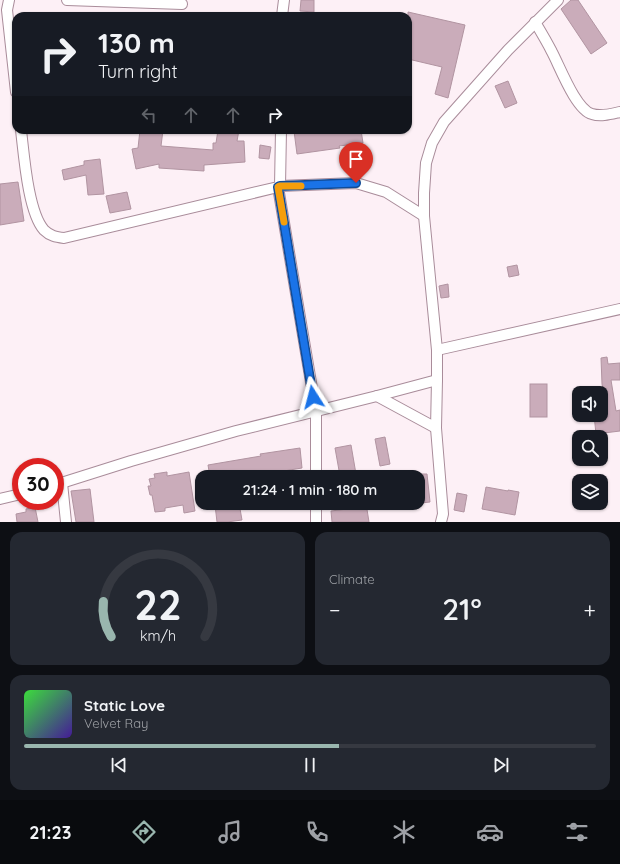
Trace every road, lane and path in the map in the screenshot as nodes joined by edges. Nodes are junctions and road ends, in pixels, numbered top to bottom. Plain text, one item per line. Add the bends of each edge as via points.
1 (67, 0) edge
2 (284, 0) edge
3 (558, 0) edge
4 (182, 4) dead end
5 (5, 6) edge
6 (282, 12) edge
7 (535, 22) junction
8 (12, 61) edge
9 (620, 112) edge
10 (22, 134) edge
11 (281, 134) edge
12 (279, 187) junction
13 (424, 216) junction
14 (620, 309) edge
15 (437, 350) junction
16 (437, 380) junction
17 (377, 396) junction
18 (316, 412) junction
19 (436, 428) junction
20 (316, 470) edge
21 (64, 482) edge
22 (12, 496) edge
23 (0, 499) edge
24 (63, 510) edge
25 (316, 510) edge
26 (66, 522) edge
27 (316, 522) edge
28 (441, 522) edge

1 - 4 street
2 - 6 street
3 - 7 street
5 - 8 street
7 - 9 street via 582,108 591,114 599,115
7 - 13 street via 444,122 432,143 426,163
10 - 12 street via 34,213 44,230 53,236 64,238
11 - 12 street
12 - 13 street via 356,183 386,192
12 - 18 street
13 - 15 street
14 - 15 street
15 - 16 street
16 - 17 street
16 - 19 street
17 - 18 street
17 - 19 street
18 - 20 street
18 - 21 street via 236,431
19 - 28 street via 443,514
22 - 23 street
24 - 26 street
25 - 27 street

